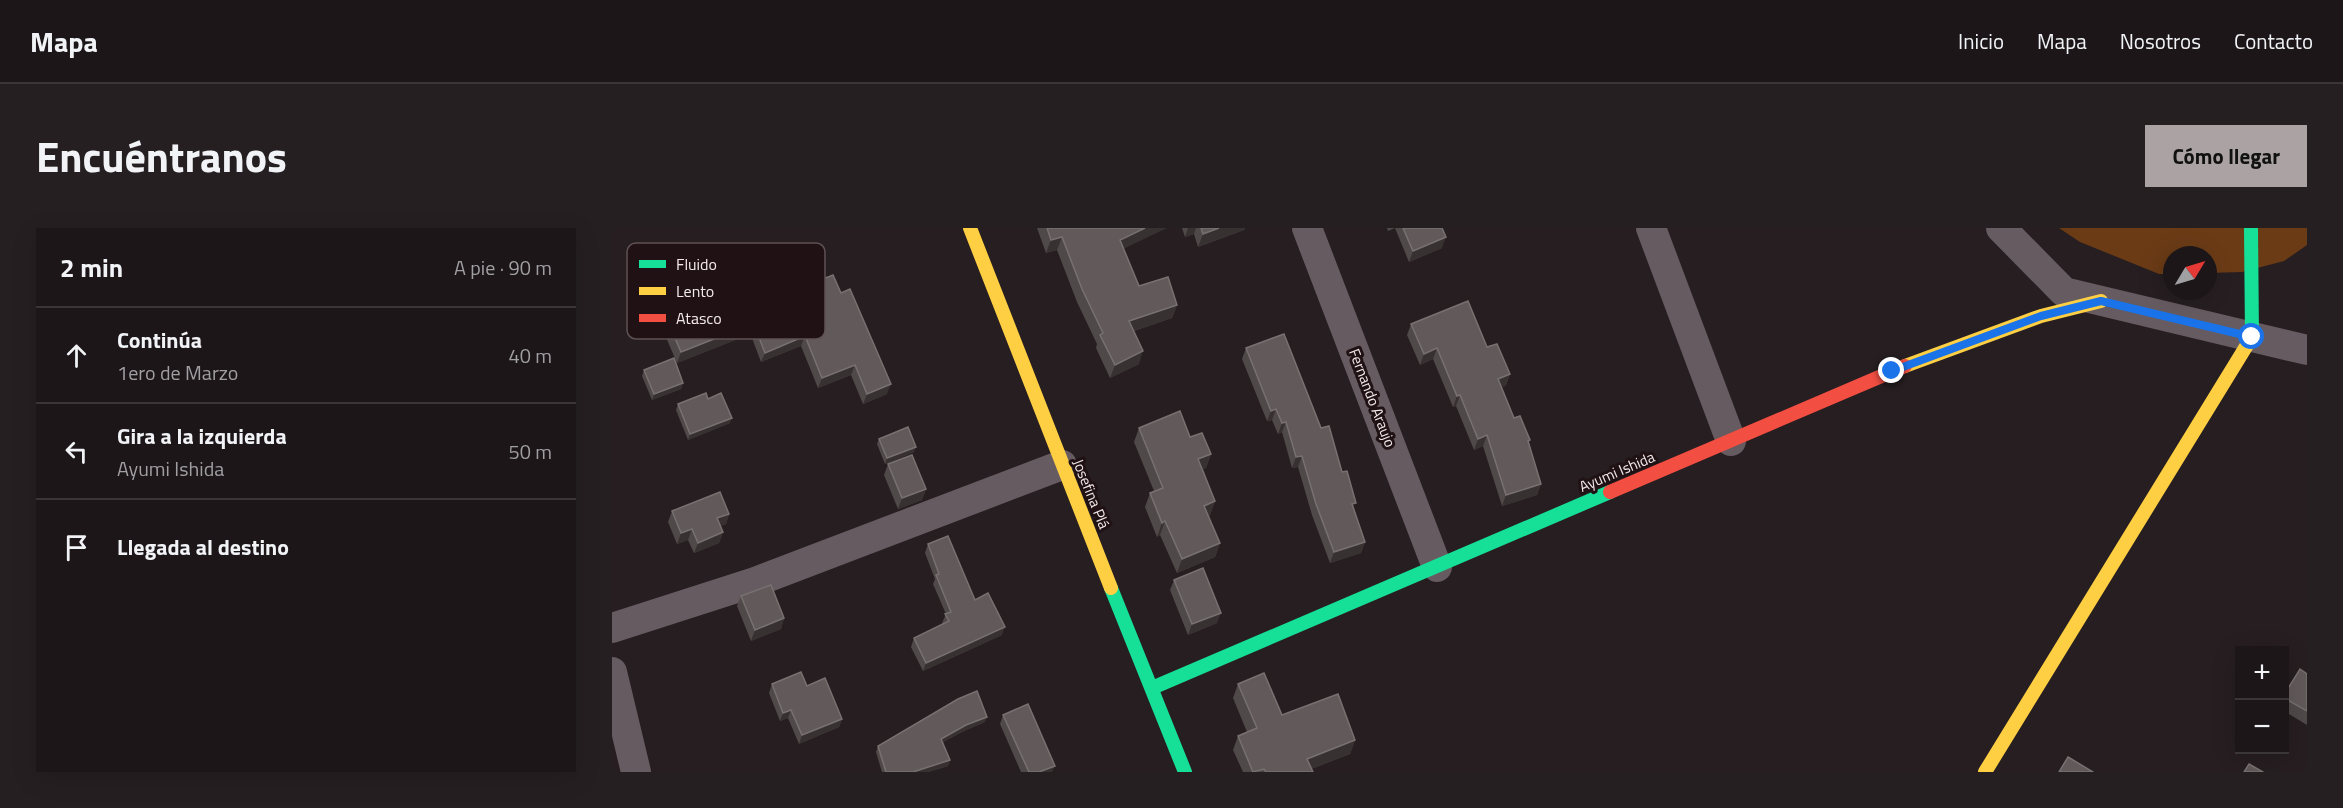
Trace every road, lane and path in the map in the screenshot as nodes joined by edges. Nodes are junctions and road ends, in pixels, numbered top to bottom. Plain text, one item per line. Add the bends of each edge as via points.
1 (970, 228) edge
2 (1307, 228) edge
3 (1651, 228) edge
4 (2001, 228) edge
5 (2251, 228) edge
6 (2101, 301) junction
7 (2252, 337) junction
8 (2307, 350) edge
9 (1731, 441) junction
10 (1062, 465) junction
11 (1437, 567) junction
12 (612, 628) edge
13 (612, 672) edge
14 (1152, 688) junction
15 (636, 772) edge
16 (1185, 772) edge
17 (1985, 772) edge

1 - 10 street, Josefina Plá
2 - 11 street, Fernando Araujo
3 - 9 street
4 - 6 street via 2064,292
5 - 7 street
6 - 7 street
6 - 9 street, Ayumi Ishida via 2041,316 1892,371
7 - 8 street
7 - 17 street
9 - 11 street, Ayumi Ishida
10 - 12 street via 755,582
10 - 14 street, Josefina Plá
11 - 14 street, Ayumi Ishida
13 - 15 street
14 - 16 street, Josefina Plá

